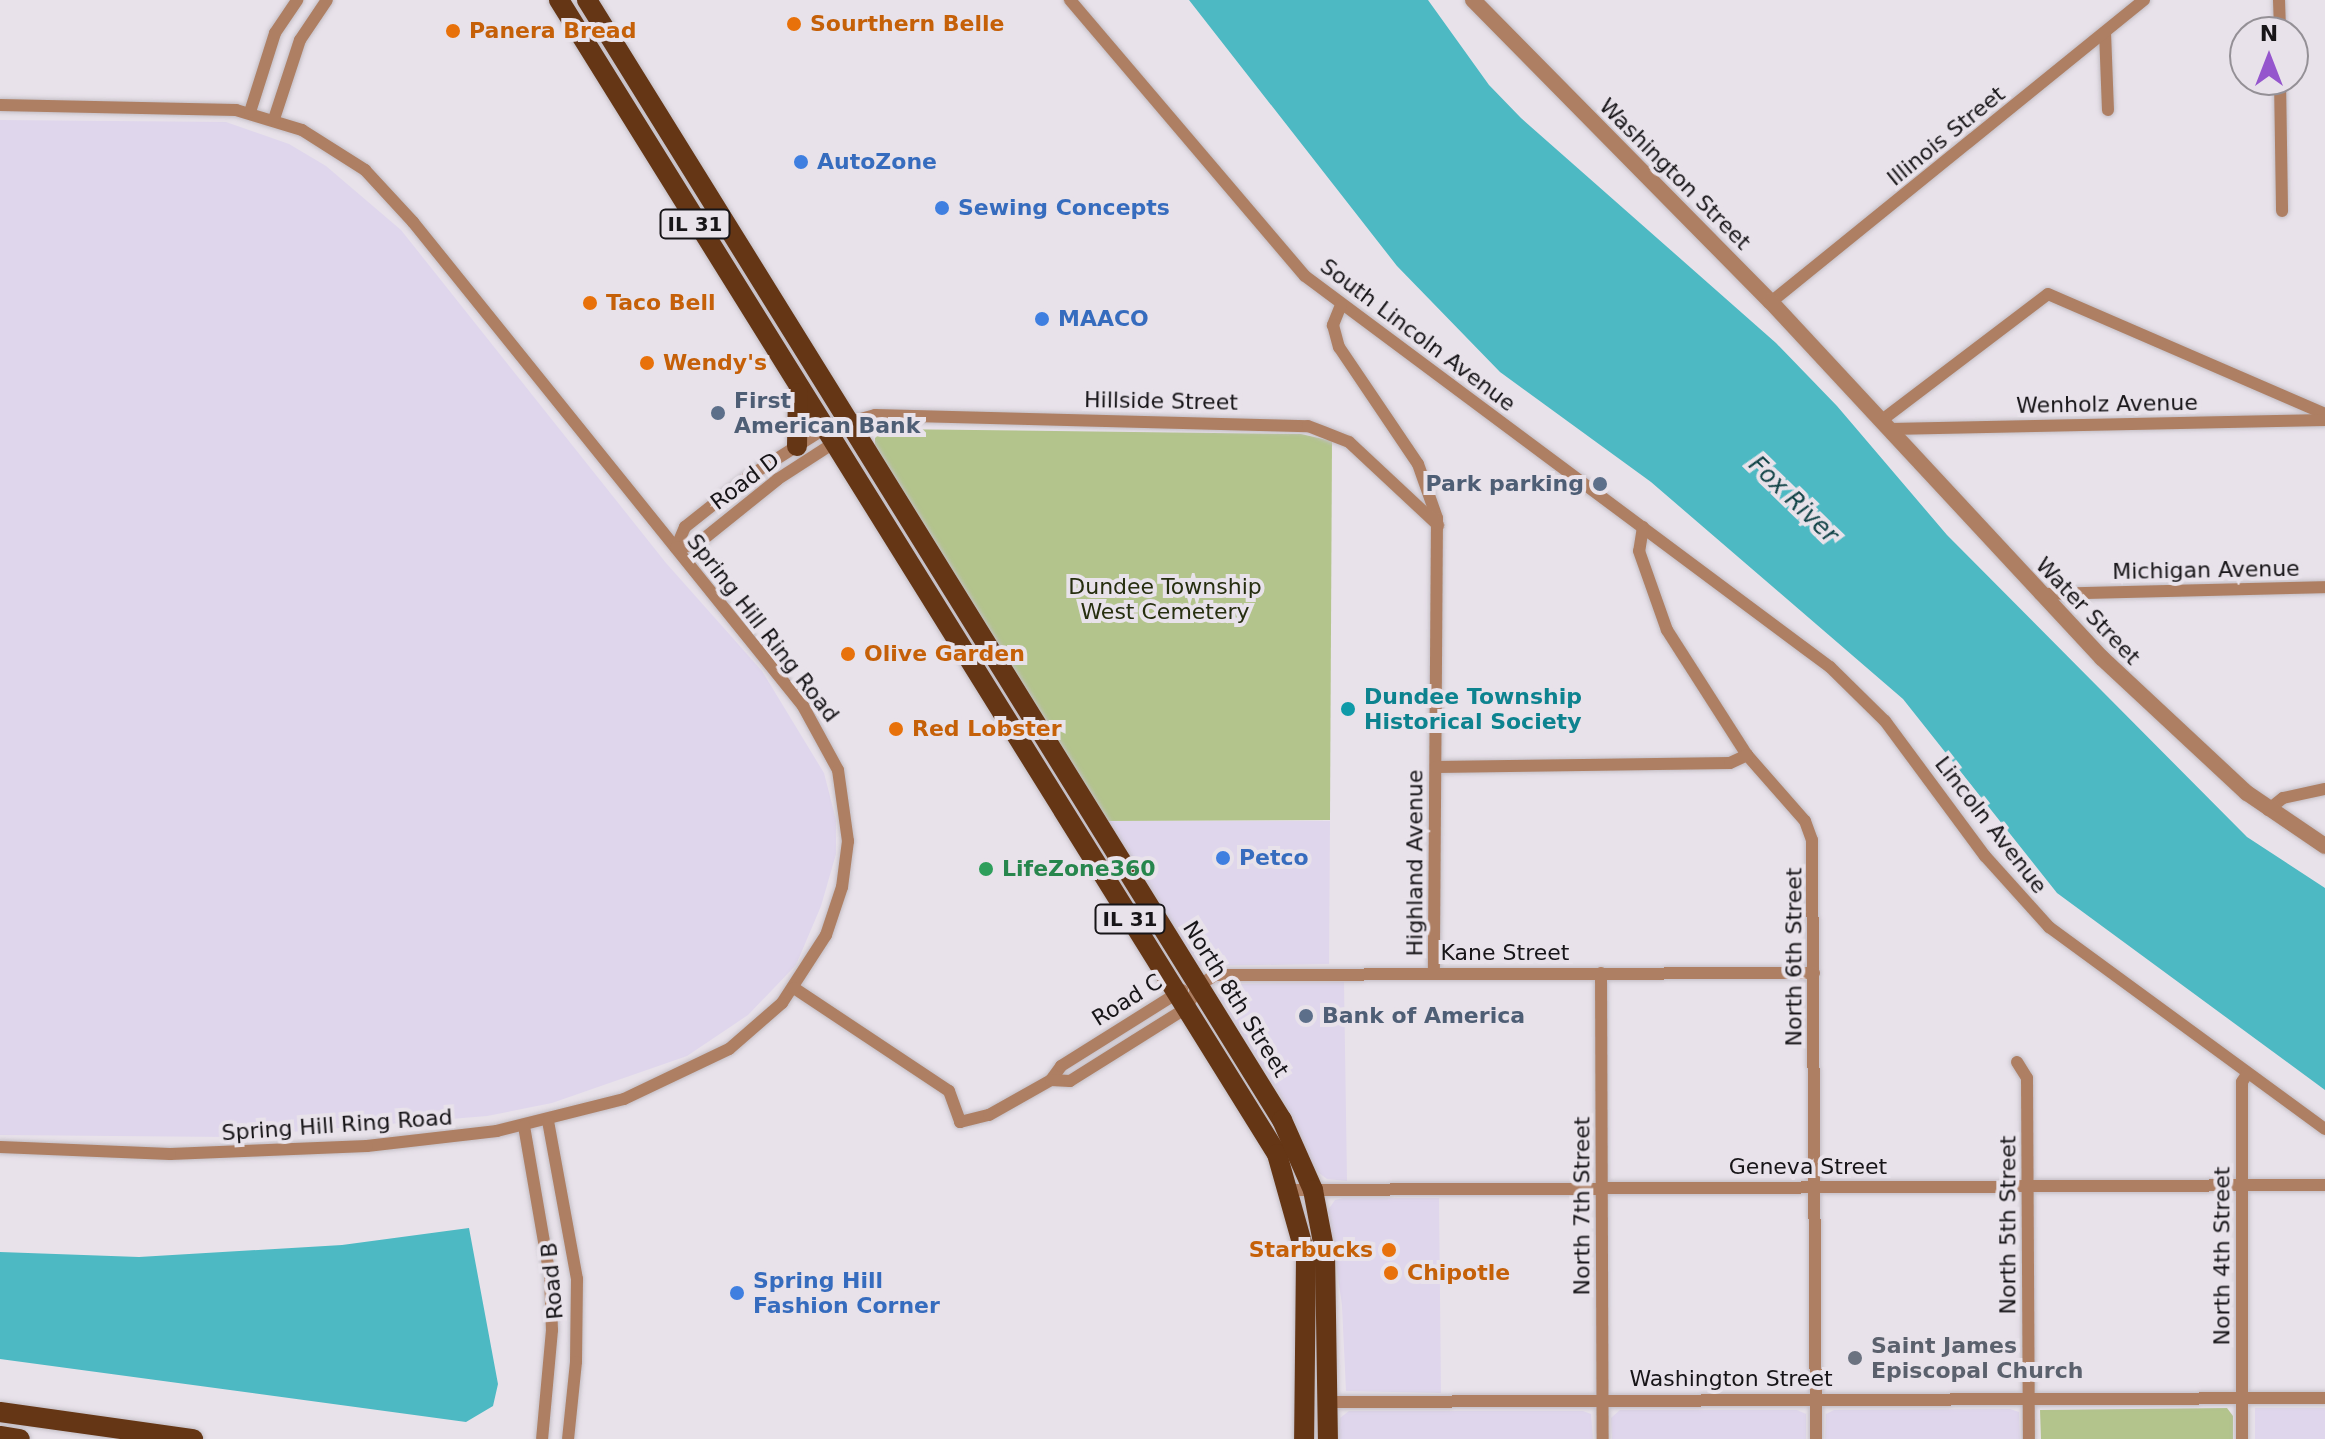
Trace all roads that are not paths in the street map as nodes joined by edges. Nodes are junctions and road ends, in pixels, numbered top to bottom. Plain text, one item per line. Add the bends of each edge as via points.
1 (297, 0) edge
2 (327, 0) edge
3 (559, 0) edge
4 (587, 0) edge
5 (1070, 0) edge
6 (1473, 0) edge
7 (2144, 0) edge
8 (2105, 32) junction
9 (2280, 96) edge
10 (0, 105) edge
11 (2108, 110) dead end
12 (250, 112) junction
13 (274, 119) junction
14 (2282, 211) dead end
15 (1771, 302) junction
16 (1341, 305) junction
17 (1844, 380) joint
18 (797, 385) junction
19 (2325, 414) edge
20 (2325, 420) edge
21 (849, 423) junction
22 (1886, 424) junction
23 (829, 437) junction
24 (797, 446) junction
25 (1438, 525) junction
26 (1643, 527) junction
27 (676, 548) junction
28 (2325, 587) edge
29 (2040, 594) junction
30 (1747, 755) junction
31 (1436, 767) junction
32 (1068, 775) junction
33 (1048, 787) junction
34 (2325, 789) edge
35 (2268, 810) junction
36 (2325, 846) edge
37 (1434, 973) junction
38 (1601, 973) junction
39 (1814, 973) junction
40 (1200, 985) junction
41 (794, 988) junction
42 (1180, 1001) junction
43 (2017, 1062) dead end
44 (2247, 1074) junction
45 (1051, 1080) junction
46 (548, 1121) junction
47 (524, 1126) junction
48 (2325, 1129) edge
49 (0, 1147) edge
50 (2241, 1185) junction
51 (2325, 1185) edge
52 (2028, 1186) junction
53 (1814, 1187) junction
54 (1601, 1188) junction
55 (1290, 1190) junction
56 (1313, 1190) junction
57 (2325, 1398) edge
58 (2029, 1399) junction
59 (2242, 1399) junction
60 (1603, 1401) junction
61 (1816, 1401) junction
62 (1329, 1402) junction
63 (0, 1412) edge
64 (0, 1436) edge
65 (20, 1439) edge
66 (193, 1439) edge
67 (542, 1439) edge
68 (568, 1439) edge
69 (1304, 1439) edge
70 (1328, 1439) edge
71 (1603, 1439) edge
72 (1816, 1439) edge
73 (2029, 1439) edge
74 (2242, 1439) edge

1 - 12 street via 275,33
2 - 13 street via 300,40
3 - 18 main road, IL 31
4 - 21 main road, North 8th Street
5 - 16 street, South Lincoln Avenue via 1278,247
6 - 15 street, Washington Street
7 - 8 street, Illinois Street
8 - 11 street
8 - 15 street, Illinois Street
9 - 14 street
10 - 12 street, Spring Hill Ring Road via 195,106
12 - 13 street, Spring Hill Ring Road
13 - 27 street, Spring Hill Ring Road via 337,149 389,194
15 - 17 street, Washington Street
16 - 25 street, Highland Avenue via 1333,323 1337,343 1418,464
16 - 26 street, South Lincoln Avenue
17 - 22 street, Water Street
18 - 23 main road, IL 31
18 - 24 main road
19 - 22 street via 2048,294
20 - 22 street, Wenholz Avenue
21 - 23 street, Road D
21 - 23 street, Road D
21 - 25 street, Hillside Street via 875,415 1308,426 1349,442
21 - 32 main road, North 8th Street
22 - 29 street, Water Street
23 - 24 street, Road D
23 - 27 street, Road D via 696,545
23 - 33 main road, North 8th Street / IL 31
24 - 27 street, Road D via 685,527
25 - 31 street, Highland Avenue
26 - 30 street, North 6th Street via 1639,551 1664,625
26 - 44 street, Lincoln Avenue via 1777,625 1864,697 1985,856 2049,927
27 - 41 street, Spring Hill Ring Road via 816,724 843,788 848,841 842,887 826,935
28 - 29 street, Michigan Avenue
29 - 35 street, Water Street via 2140,696
30 - 31 street via 1730,763
30 - 39 street, North 6th Street via 1810,832
31 - 37 street, Highland Avenue
32 - 33 main road
32 - 40 main road, North 8th Street
33 - 42 main road, North 8th Street / IL 31
34 - 35 street via 2287,796
35 - 36 street, Water Street
37 - 38 street, Kane Street
37 - 40 street, Kane Street via 1215,975
38 - 39 street, Kane Street
38 - 54 street, North 7th Street
39 - 53 street, North 6th Street
40 - 42 street, Road C
40 - 42 street, Road C
40 - 56 main road, North 8th Street via 1282,1120
41 - 45 street, Road C via 949,1091 960,1122 989,1115
41 - 46 street, Spring Hill Ring Road via 758,1027 696,1068 624,1099
42 - 45 street, Road C via 1061,1066
42 - 45 street, Road C via 1070,1081
42 - 55 main road, North 8th Street / IL 31 via 1262,1127
43 - 52 street, North 5th Street via 2027,1078
44 - 48 street, Lincoln Avenue
44 - 50 street, North 4th Street via 2242,1082
46 - 47 street, Spring Hill Ring Road
46 - 68 street, Road B via 577,1279
47 - 49 street, Spring Hill Ring Road via 423,1141 267,1152 102,1153
47 - 67 street, Road B via 550,1276 551,1355
50 - 51 street, Geneva Street
50 - 52 street, Geneva Street
50 - 59 street, North 4th Street
52 - 53 street, Geneva Street
52 - 58 street, North 5th Street
53 - 54 street, Geneva Street
53 - 61 street, North 6th Street
54 - 56 street, Geneva Street
54 - 60 street, North 7th Street
55 - 56 street, Geneva Street
55 - 69 main road, North 8th Street / IL 31 via 1308,1276
56 - 62 main road, North 8th Street via 1329,1296
57 - 59 street, Washington Street
58 - 59 street, Washington Street
58 - 61 street, Washington Street
58 - 73 street, North 5th Street
59 - 74 street, North 4th Street
60 - 61 street, Washington Street
60 - 62 street, Washington Street
60 - 71 street, North 7th Street
61 - 72 street, North 6th Street
62 - 70 main road, North 8th Street
63 - 66 main road
64 - 65 main road

